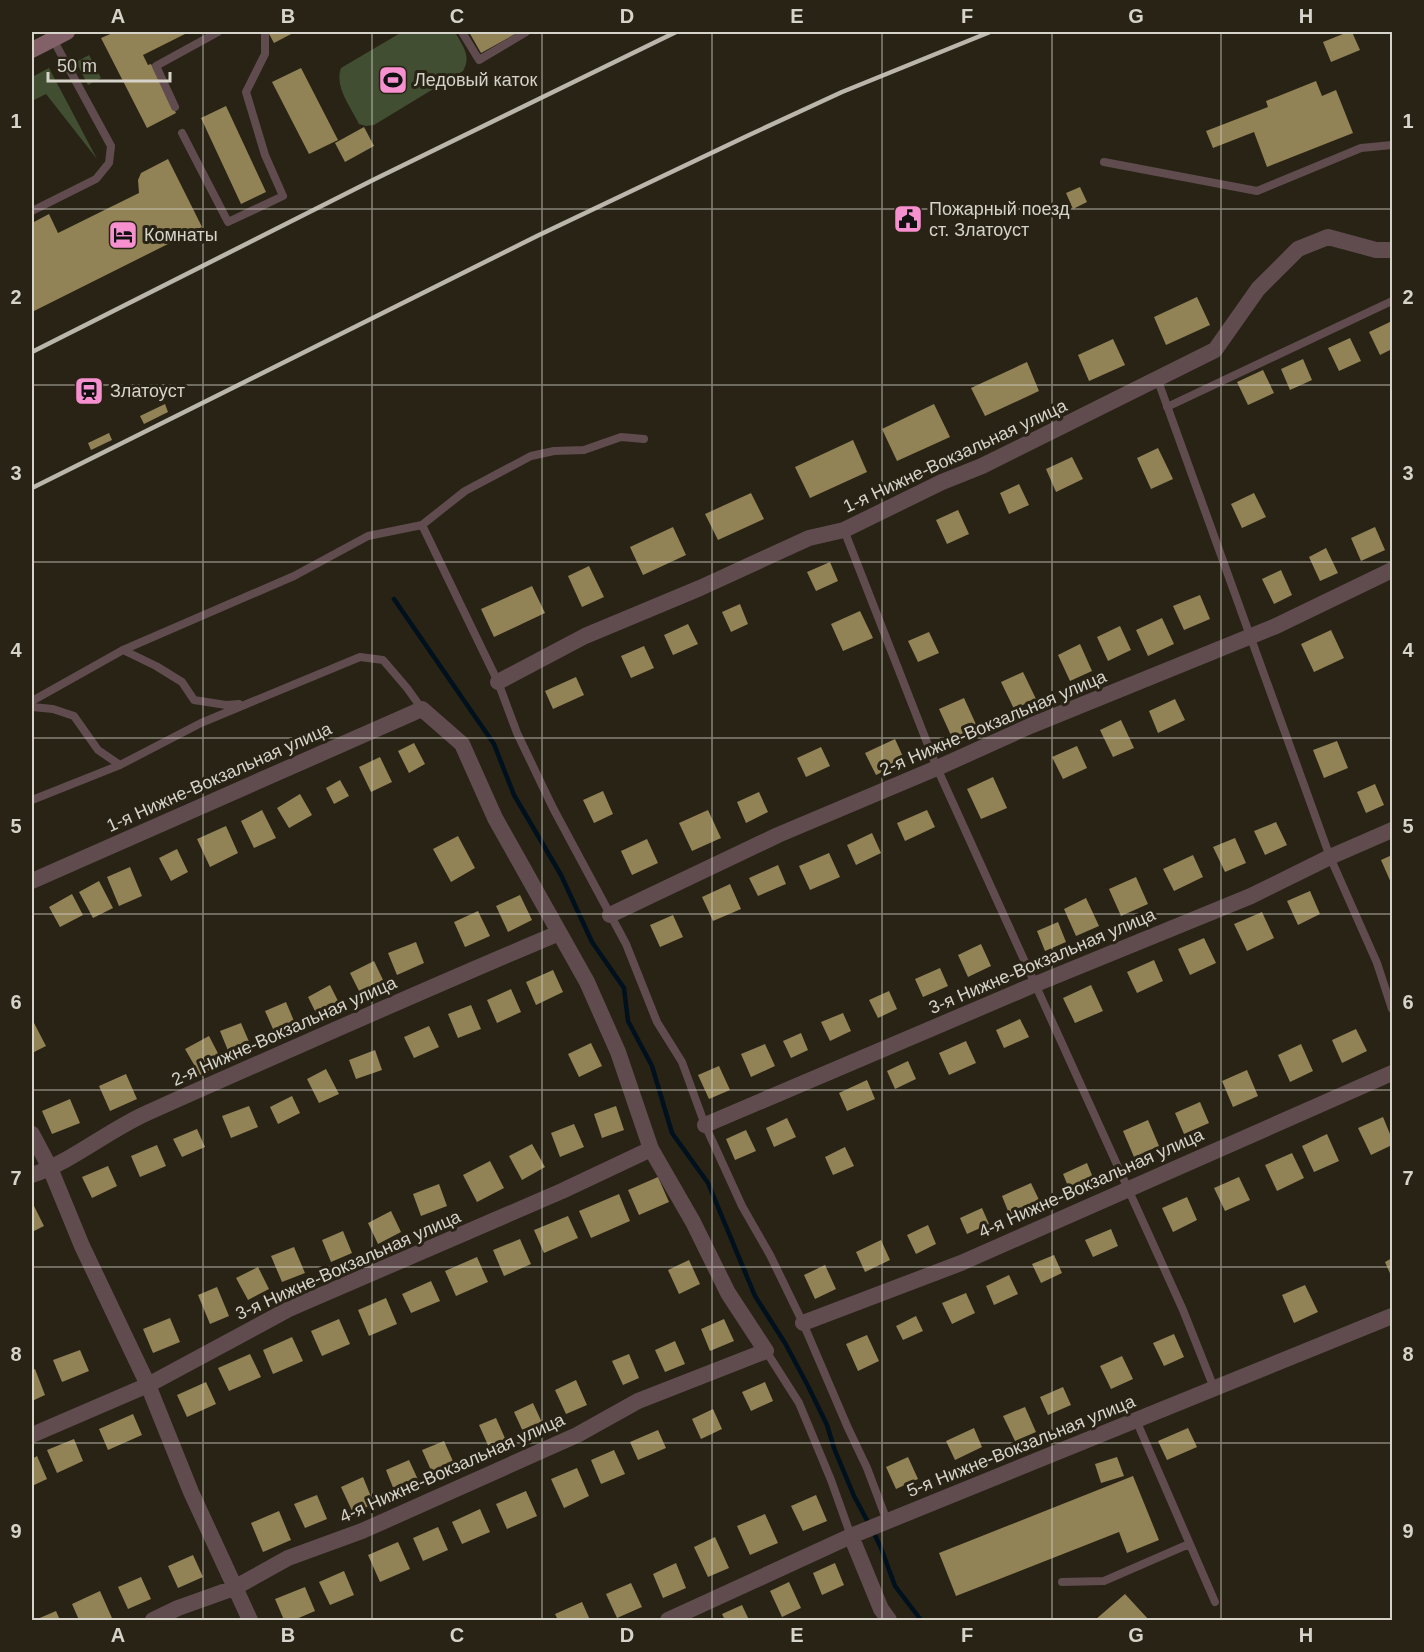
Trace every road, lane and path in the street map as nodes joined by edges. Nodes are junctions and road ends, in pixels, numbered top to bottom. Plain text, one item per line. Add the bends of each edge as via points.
1 (218, 32) edge
2 (265, 32) edge
3 (462, 32) edge
4 (526, 32) edge
5 (56, 34) edge
6 (32, 50) edge
7 (175, 107) dead end
8 (182, 133) dead end
9 (1392, 145) edge
10 (1104, 162) dead end
11 (32, 211) edge
12 (1392, 250) edge
13 (1392, 301) edge
14 (1156, 378) junction
15 (1167, 407) junction
16 (644, 439) dead end
17 (422, 525) junction
18 (844, 530) junction
19 (1392, 570) edge
20 (1250, 637) junction
21 (123, 650) junction
22 (498, 682) junction
23 (32, 701) edge
24 (248, 704) junction
25 (32, 707) edge
26 (422, 709) junction
27 (120, 765) junction
28 (937, 768) junction
29 (32, 800) edge
30 (1392, 830) edge
31 (1330, 856) junction
32 (32, 881) edge
33 (610, 915) junction
34 (559, 933) junction
35 (1036, 984) junction
36 (1392, 1009) edge
37 (1392, 1073) edge
38 (705, 1125) junction
39 (32, 1134) edge
40 (651, 1149) junction
41 (50, 1168) junction
42 (32, 1175) edge
43 (1127, 1188) junction
44 (1392, 1316) edge
45 (803, 1323) junction
46 (766, 1351) junction
47 (148, 1385) junction
48 (1214, 1388) junction
49 (1136, 1420) junction
50 (32, 1435) edge
51 (887, 1521) junction
52 (851, 1536) junction
53 (1189, 1544) junction
54 (1062, 1582) dead end
55 (234, 1588) junction
56 (1215, 1602) dead end
57 (882, 1617) edge
58 (153, 1620) edge
59 (249, 1620) edge
60 (668, 1620) edge

1 - 7 lane via 156,66
2 - 8 lane via 265,54 246,92 265,155 283,196 228,222
3 - 4 lane via 479,60
5 - 6 main road
5 - 11 lane via 111,146 109,163 96,179
9 - 10 lane via 1361,148 1257,191
12 - 14 street, 1-я Нижне-Вокзальная улица via 1376,250 1328,237 1298,249 1258,290 1215,350
13 - 15 lane
14 - 15 lane
14 - 18 street, 1-я Нижне-Вокзальная улица
15 - 20 lane
16 - 17 lane via 621,437 584,450 531,456 465,490
17 - 21 lane via 368,536 294,576
17 - 22 lane
18 - 22 street, 1-я Нижне-Вокзальная улица via 809,538 585,636
18 - 28 lane
19 - 20 street, 2-я Нижне-Вокзальная улица
20 - 28 street, 2-я Нижне-Вокзальная улица
20 - 31 lane
21 - 23 lane
21 - 24 lane via 182,682 194,700
22 - 33 lane via 553,808
24 - 26 lane via 360,657 383,660
24 - 27 lane via 201,723
25 - 27 lane via 74,716 98,750
26 - 32 street, 1-я Нижне-Вокзальная улица
26 - 34 street via 462,744 495,818
27 - 29 lane
28 - 33 street, 2-я Нижне-Вокзальная улица via 778,835
28 - 35 lane
30 - 31 street, 3-я Нижне-Вокзальная улица
31 - 35 street, 3-я Нижне-Вокзальная улица via 1251,896
31 - 36 lane via 1377,963
33 - 38 lane via 657,1022 682,1062
34 - 40 street via 587,982 618,1052
34 - 41 street, 2-я Нижне-Вокзальная улица via 126,1122
35 - 38 street, 3-я Нижне-Вокзальная улица
35 - 43 lane
37 - 43 street, 4-я Нижне-Вокзальная улица
38 - 45 lane
39 - 41 street
40 - 46 street via 728,1293
40 - 47 street, 3-я Нижне-Вокзальная улица via 289,1309
41 - 42 street, 2-я Нижне-Вокзальная улица
41 - 47 street
43 - 45 street, 4-я Нижне-Вокзальная улица via 961,1263
43 - 48 lane
44 - 48 street, 5-я Нижне-Вокзальная улица
45 - 51 lane
46 - 52 lane via 799,1403
46 - 55 street, 4-я Нижне-Вокзальная улица via 638,1401 577,1435 362,1531 288,1558
47 - 50 street, 3-я Нижне-Вокзальная улица
47 - 55 street via 190,1492
48 - 49 street, 5-я Нижне-Вокзальная улица
49 - 51 street, 5-я Нижне-Вокзальная улица
49 - 53 lane
51 - 52 street, 5-я Нижне-Вокзальная улица
52 - 57 street
52 - 60 street, 5-я Нижне-Вокзальная улица
53 - 54 lane via 1104,1581
53 - 56 lane
55 - 58 street, 4-я Нижне-Вокзальная улица
55 - 59 street

